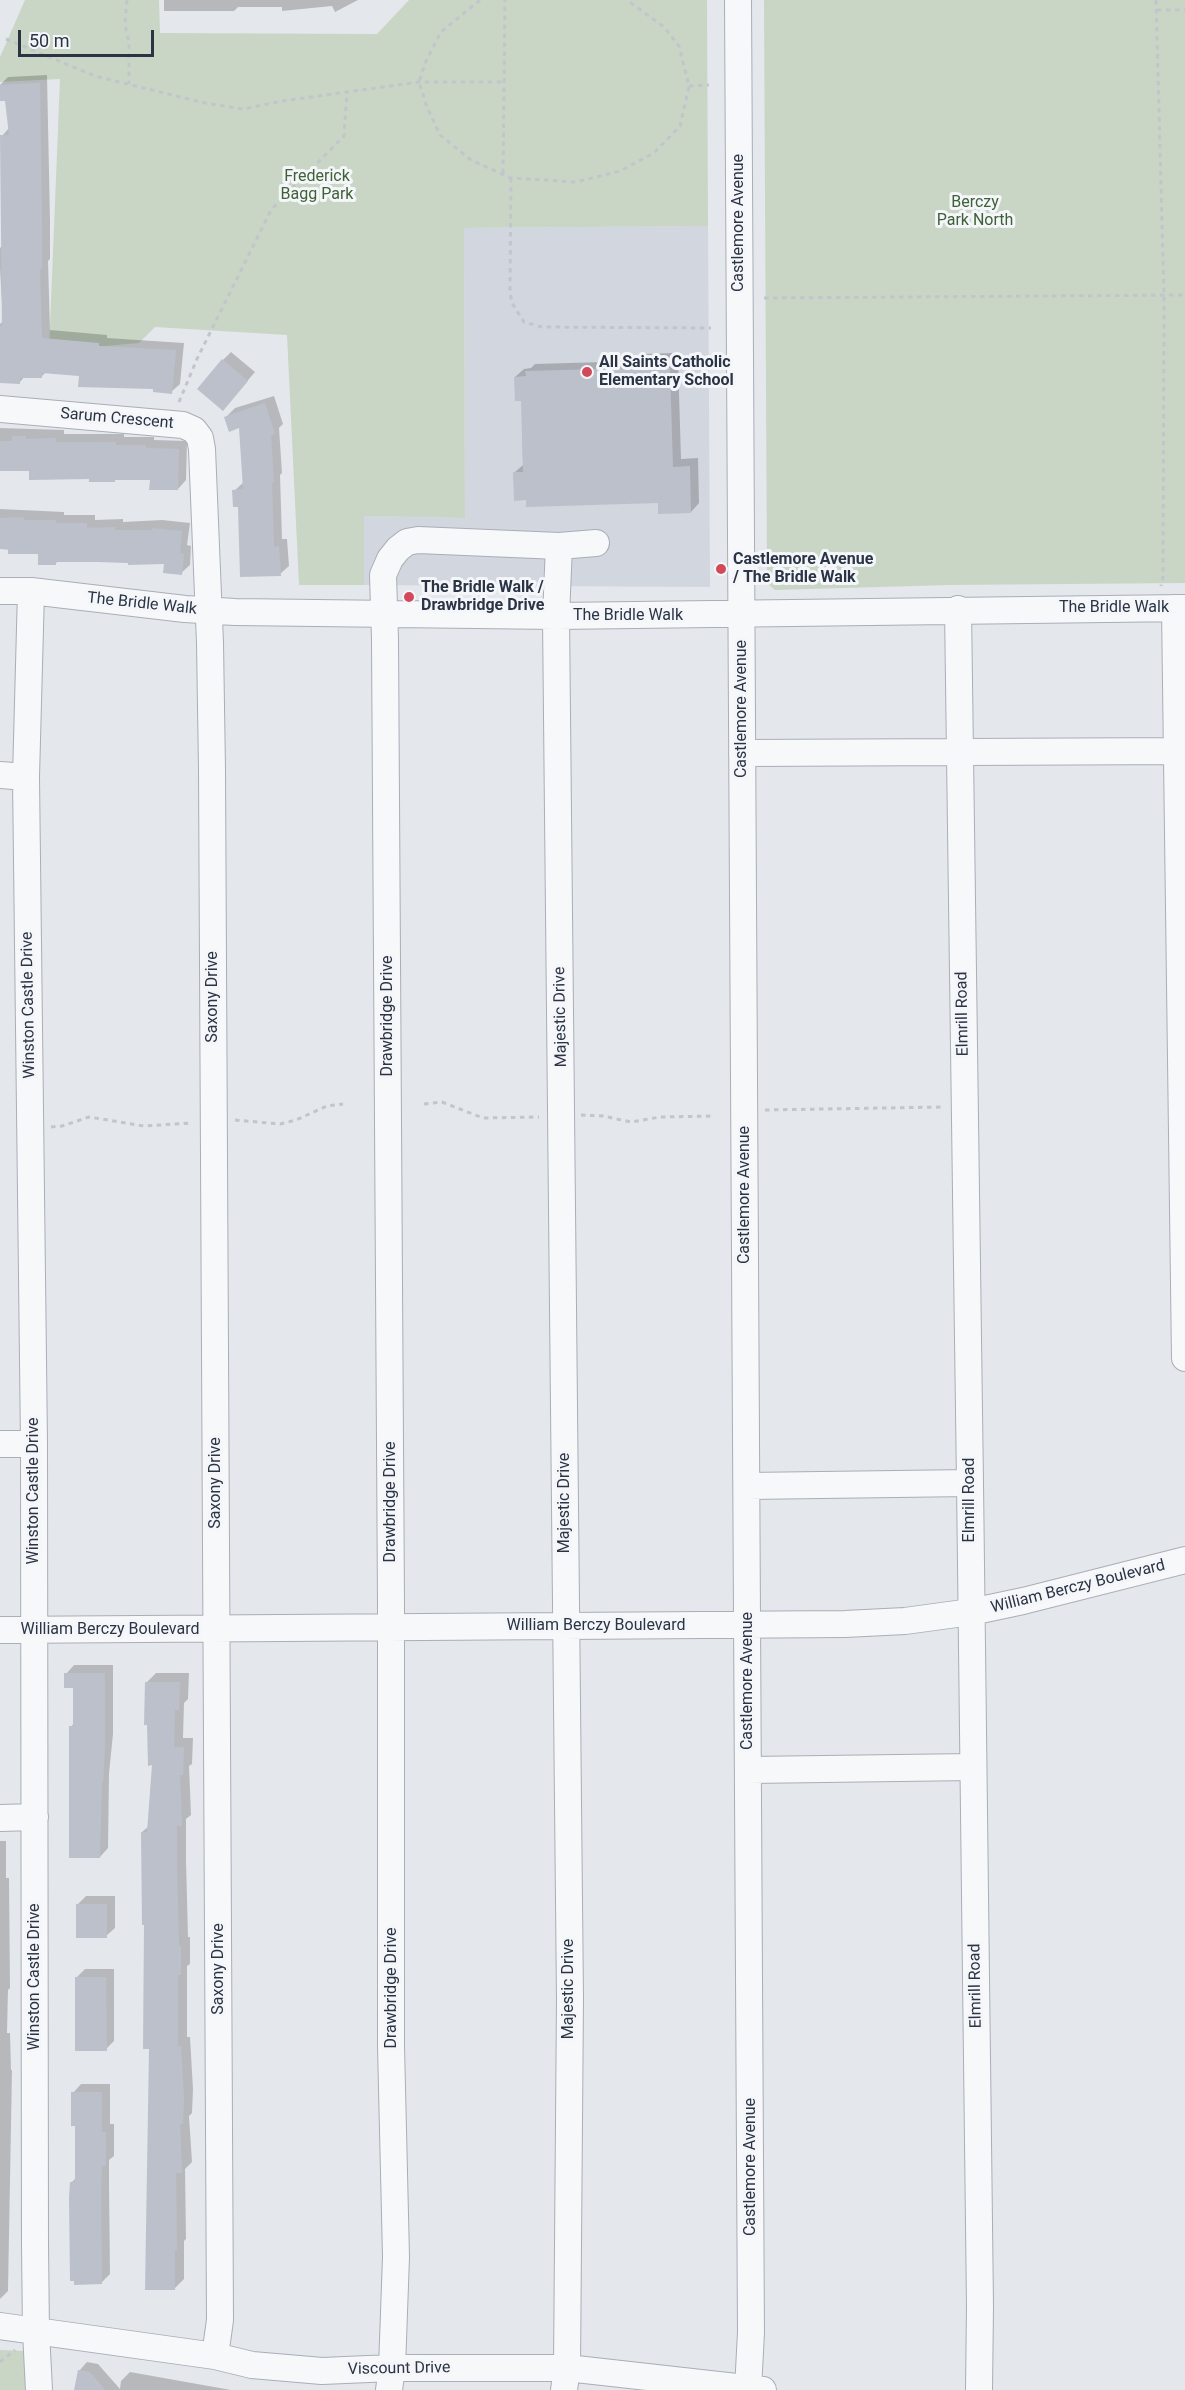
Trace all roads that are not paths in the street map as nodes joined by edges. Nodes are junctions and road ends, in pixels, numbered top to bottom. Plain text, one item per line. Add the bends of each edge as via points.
1 (738, 0) edge
2 (0, 409) edge
3 (596, 543) dead end
4 (559, 546) junction
5 (0, 591) edge
6 (31, 591) junction
7 (1180, 608) edge
8 (958, 609) junction
9 (208, 610) junction
10 (385, 613) junction
11 (742, 614) junction
12 (556, 616) junction
13 (1181, 751) edge
14 (742, 753) junction
15 (960, 753) junction
16 (0, 776) edge
17 (26, 777) junction
18 (1185, 1358) edge
19 (0, 1444) edge
20 (34, 1444) junction
21 (970, 1483) junction
22 (747, 1486) junction
23 (1185, 1560) edge
24 (970, 1612) junction
25 (748, 1624) junction
26 (566, 1625) junction
27 (392, 1629) junction
28 (0, 1630) edge
29 (34, 1630) junction
30 (216, 1630) junction
31 (973, 1767) junction
32 (748, 1770) junction
33 (35, 1817) junction
34 (0, 1818) edge
35 (0, 2326) edge
36 (36, 2332) junction
37 (214, 2356) junction
38 (390, 2379) edge
39 (566, 2379) edge
40 (753, 2389) edge
41 (39, 2390) edge
42 (979, 2390) edge

1 - 11 street, Castlemore Avenue
2 - 9 street, Sarum Crescent via 183,425 194,430 202,449
3 - 4 street
4 - 10 street, Drawbridge Drive via 407,542 385,567
4 - 12 street, Majestic Drive
5 - 6 street, The Bridle Walk
6 - 9 street, The Bridle Walk
6 - 17 street, Winston Castle Drive
7 - 8 street, The Bridle Walk
7 - 13 street
8 - 11 street, The Bridle Walk
8 - 15 street, Elmrill Road
9 - 10 street, The Bridle Walk
9 - 30 street, Saxony Drive
10 - 12 street, The Bridle Walk
10 - 27 street, Drawbridge Drive
11 - 12 street, The Bridle Walk
11 - 14 street, Castlemore Avenue
12 - 26 street, Majestic Drive
13 - 15 street
13 - 18 street
14 - 15 street
14 - 22 street, Castlemore Avenue
15 - 21 street, Elmrill Road
16 - 17 street
17 - 20 street, Winston Castle Drive
19 - 20 street
20 - 29 street, Winston Castle Drive
21 - 22 street
21 - 24 street, Elmrill Road
22 - 25 street, Castlemore Avenue
23 - 24 street, William Berczy Boulevard
24 - 25 street, William Berczy Boulevard via 895,1622
24 - 31 street, Elmrill Road
25 - 26 street, William Berczy Boulevard
25 - 32 street, Castlemore Avenue
26 - 27 street, William Berczy Boulevard
26 - 39 street, Majestic Drive via 570,1998
27 - 30 street, William Berczy Boulevard
27 - 38 street, Drawbridge Drive via 391,2046 396,2257
28 - 29 street, William Berczy Boulevard
29 - 30 street, William Berczy Boulevard
29 - 33 street, Winston Castle Drive
30 - 37 street, Saxony Drive via 220,2320
31 - 32 street
31 - 42 street, Elmrill Road
32 - 40 street, Castlemore Avenue
33 - 34 street
33 - 36 street, Winston Castle Drive
35 - 36 street, Viscount Drive
36 - 37 street, Viscount Drive
36 - 41 street, Winston Castle Drive
37 - 38 street, Viscount Drive via 252,2365
38 - 39 street, Viscount Drive
39 - 40 street, Viscount Drive

